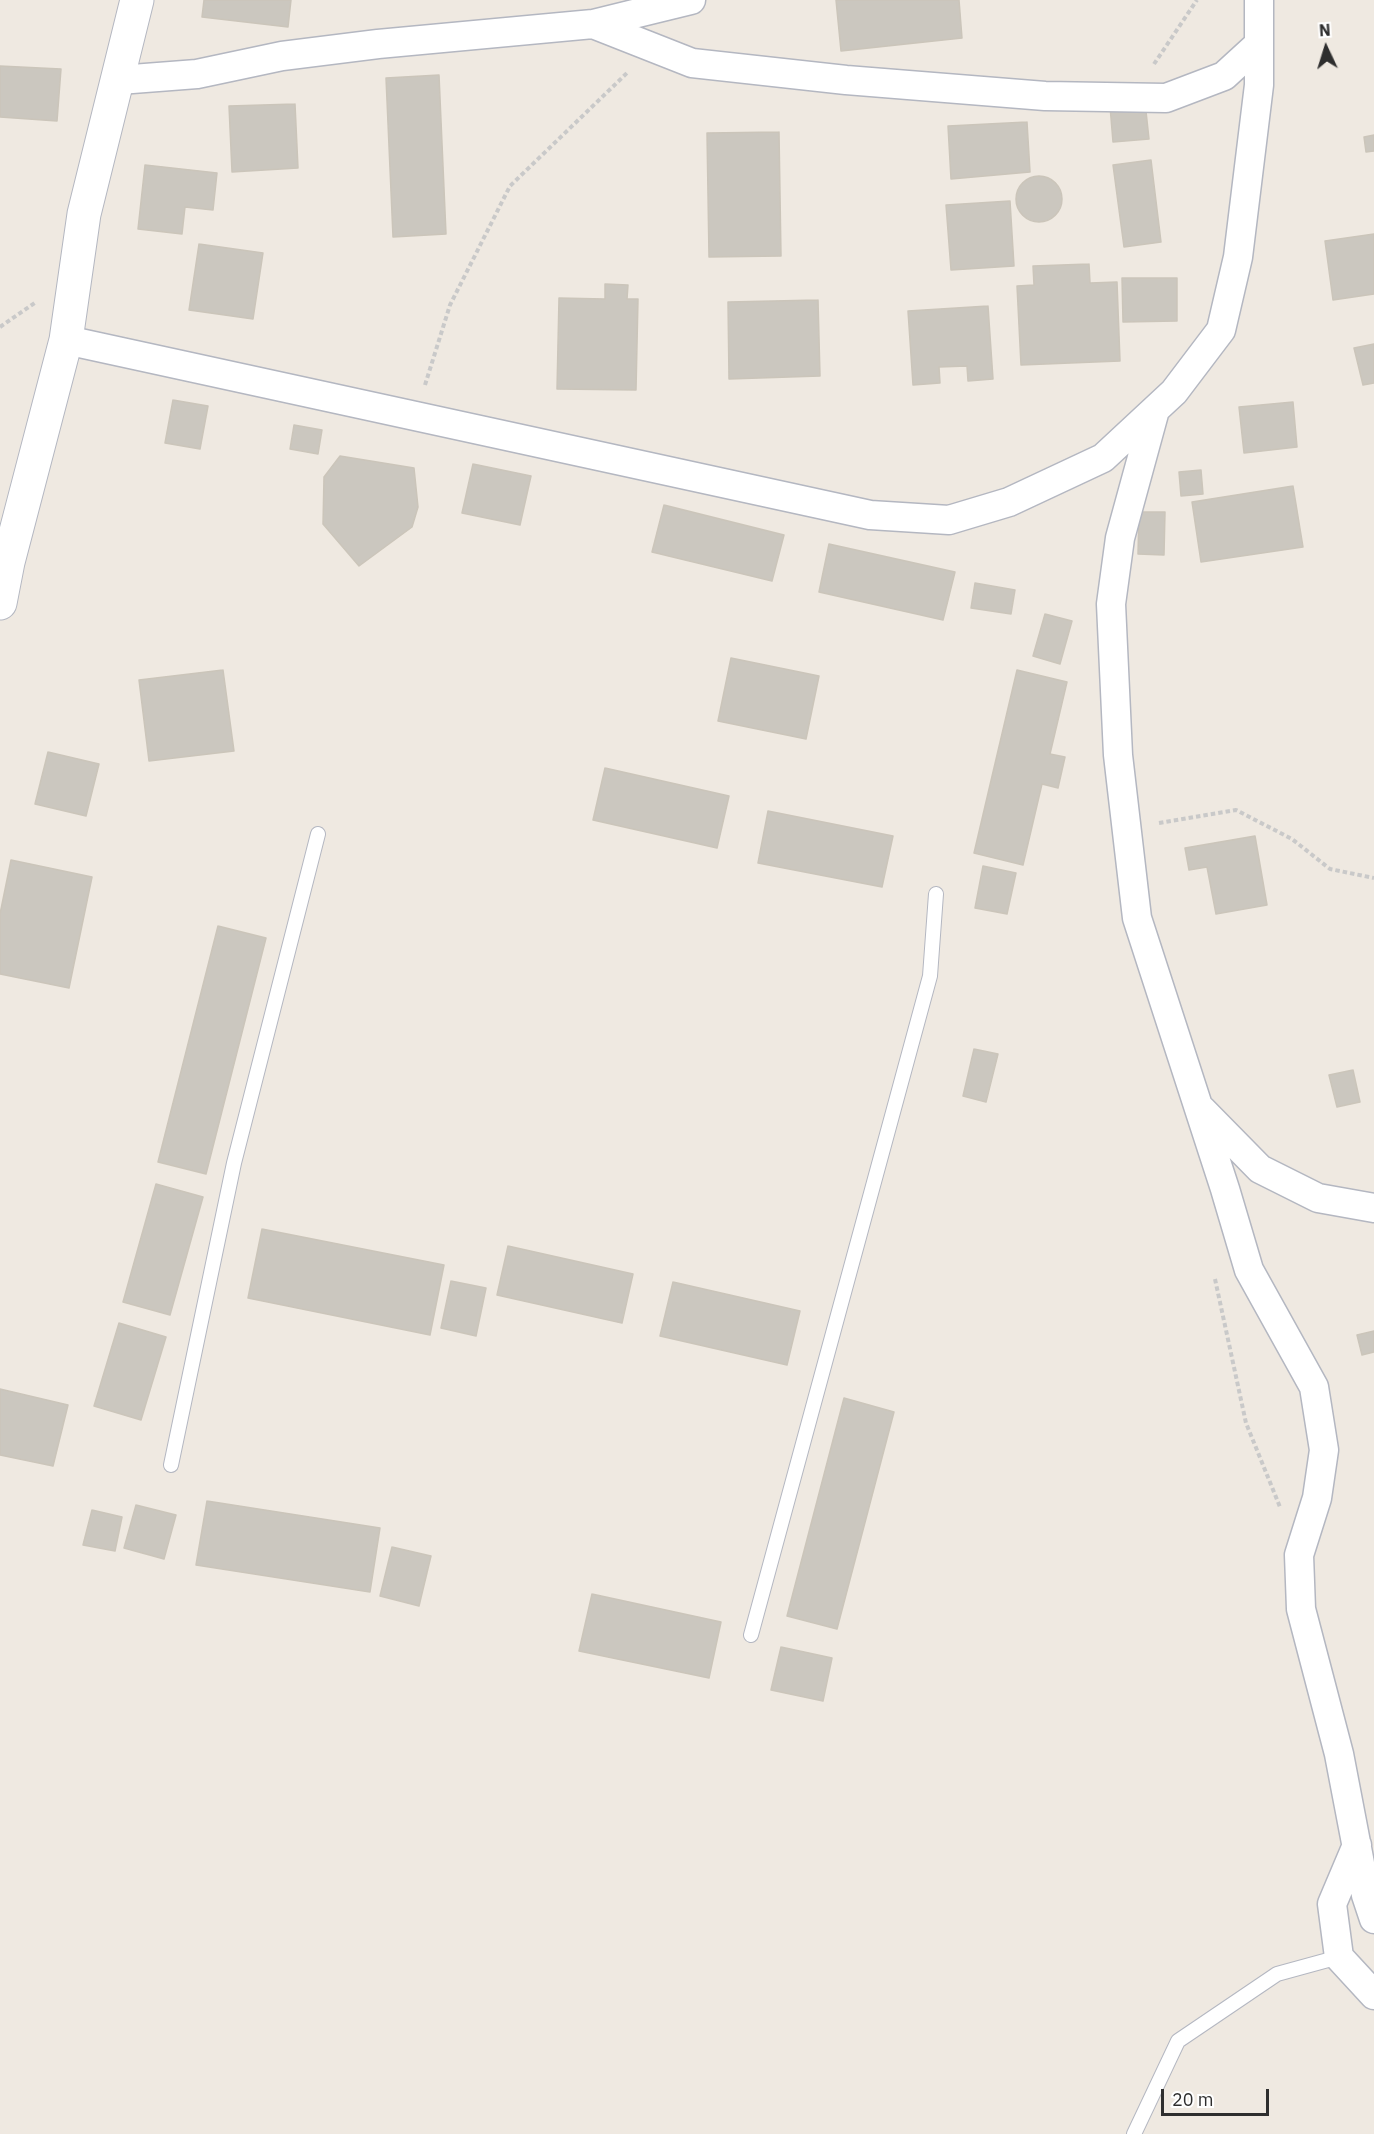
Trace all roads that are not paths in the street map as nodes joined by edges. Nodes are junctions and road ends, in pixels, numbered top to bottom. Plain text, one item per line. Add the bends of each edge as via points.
1 (137, 0) edge
2 (691, 0) edge
3 (1259, 0) edge
4 (593, 24) junction
5 (1259, 45) junction
6 (119, 80) junction
7 (66, 340) junction
8 (1155, 410) junction
9 (4, 562) edge
10 (0, 603) edge
11 (318, 834) dead end
12 (936, 894) dead end
13 (1197, 1105) junction
14 (1374, 1208) edge
15 (171, 1465) dead end
16 (751, 1635) dead end
17 (1357, 1845) junction
18 (1374, 1919) edge
19 (1339, 1957) junction
20 (1374, 1995) edge
21 (1134, 2134) edge

1 - 6 main road
2 - 4 street
3 - 5 street
4 - 5 street via 692,63 1045,96 1166,98 1224,76
4 - 6 street via 368,45 282,56 197,74
5 - 8 street via 1259,85 1238,257 1221,330 1174,392
6 - 7 main road via 84,214
7 - 8 street via 870,514 949,520 1009,502 1103,458
7 - 9 main road
8 - 13 street via 1120,538 1111,604 1118,755 1137,918
9 - 10 main road
11 - 15 lane via 234,1162
12 - 16 lane via 930,976
13 - 14 street via 1260,1169 1318,1198
13 - 17 street via 1249,1270 1314,1387 1324,1450 1317,1498 1299,1555 1301,1609 1339,1754
17 - 18 street
17 - 19 street via 1332,1904
19 - 20 street
19 - 21 lane via 1277,1974 1178,2041

